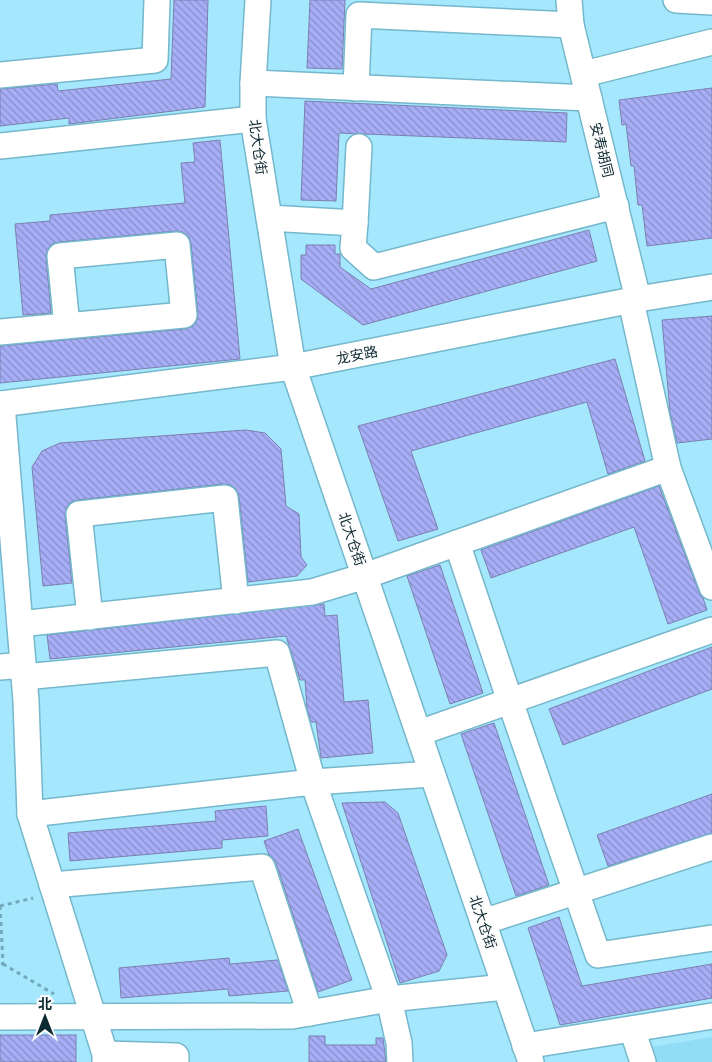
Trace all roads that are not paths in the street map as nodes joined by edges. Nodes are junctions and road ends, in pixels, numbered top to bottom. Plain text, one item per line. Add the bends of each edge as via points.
1 (157, 0) edge
2 (258, 0) edge
3 (568, 0) edge
4 (676, 0) edge
5 (712, 2) edge
6 (571, 25) junction
7 (712, 42) edge
8 (0, 74) edge
9 (584, 74) junction
10 (253, 83) junction
11 (356, 88) junction
12 (590, 98) junction
13 (253, 119) junction
14 (0, 146) edge
15 (359, 147) dead end
16 (616, 206) junction
17 (269, 218) junction
18 (354, 223) junction
19 (712, 287) edge
20 (634, 300) junction
21 (67, 326) junction
22 (0, 332) edge
23 (293, 367) junction
24 (1, 404) edge
25 (668, 468) junction
26 (5, 499) edge
27 (457, 543) junction
28 (365, 576) junction
29 (712, 587) edge
30 (236, 601) junction
31 (13, 609) edge
32 (90, 617) junction
33 (712, 630) edge
34 (16, 670) edge
35 (510, 702) junction
36 (418, 733) junction
37 (432, 774) junction
38 (313, 782) junction
39 (30, 814) junction
40 (712, 847) edge
41 (53, 889) junction
42 (576, 892) junction
43 (483, 922) junction
44 (712, 938) edge
45 (505, 987) junction
46 (389, 999) junction
47 (310, 1012) junction
48 (712, 1016) edge
49 (0, 1017) edge
50 (93, 1017) junction
51 (632, 1029) junction
52 (528, 1054) edge
53 (105, 1058) edge
54 (176, 1062) edge
55 (400, 1062) edge
56 (643, 1062) edge

1 - 8 street via 155,60
2 - 10 street, 北大仓街
3 - 6 street, 安寿胡同
4 - 5 street
6 - 9 street, 安寿胡同
6 - 11 street via 359,15
7 - 9 street
9 - 12 street, 安寿胡同
10 - 11 street
10 - 13 street, 北大仓街
11 - 12 street
12 - 16 street, 安寿胡同
13 - 14 street
13 - 17 street, 北大仓街
15 - 18 street
16 - 18 street via 374,267 353,248
16 - 20 street, 安寿胡同
17 - 18 street
17 - 23 street, 北大仓街
19 - 20 street, 龙安路
20 - 23 street, 龙安路
20 - 25 street, 安寿胡同
21 - 21 street via 184,315 177,245 60,256
21 - 22 street
23 - 24 street, 龙安路
23 - 28 street, 北大仓街
24 - 26 street
25 - 27 street
25 - 29 street, 安寿胡同
26 - 31 street
27 - 28 street
27 - 35 street
28 - 30 street via 312,592
28 - 36 street, 北大仓街
30 - 32 street
30 - 32 street via 225,498 79,514
31 - 32 street
31 - 34 street
33 - 35 street
34 - 38 street via 277,652
34 - 39 street
35 - 36 street
35 - 42 street
36 - 37 street, 北大仓街
37 - 38 street
37 - 43 street, 北大仓街
38 - 39 street
38 - 46 street
39 - 41 street
40 - 42 street
41 - 47 street via 262,866
41 - 50 street
42 - 43 street
42 - 44 street via 598,955
43 - 45 street, 北大仓街
45 - 46 street
45 - 52 street, 北大仓街
46 - 47 street
46 - 55 street via 400,1043
47 - 50 street via 292,1016
48 - 51 street
49 - 50 street
50 - 53 street
51 - 52 street
51 - 56 street
53 - 54 street via 176,1056

